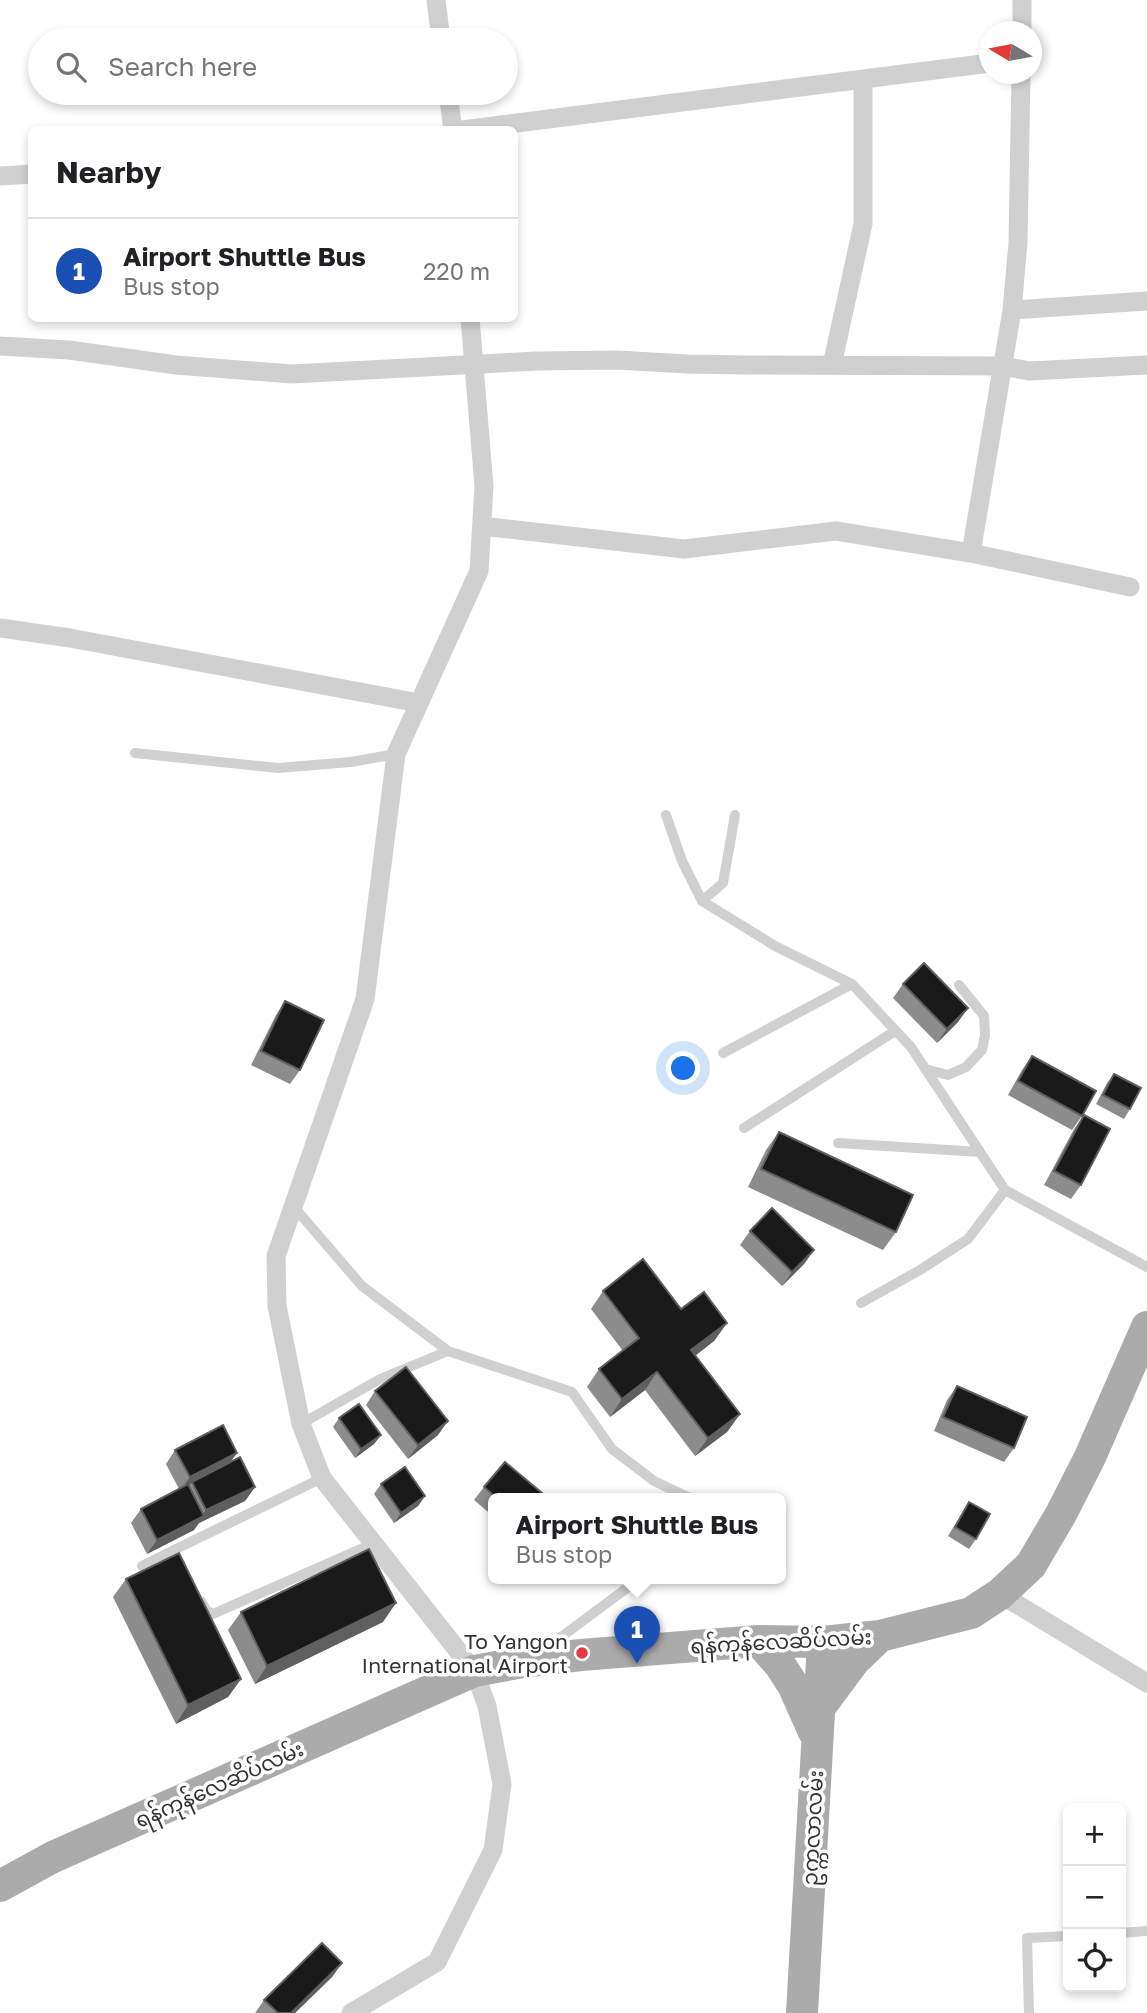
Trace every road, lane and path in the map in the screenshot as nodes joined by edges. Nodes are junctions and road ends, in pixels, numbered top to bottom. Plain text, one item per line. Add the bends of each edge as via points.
1 (436, 0) edge
2 (1022, 0) edge
3 (1022, 21) edge
4 (440, 28) edge
5 (979, 64) edge
6 (863, 79) junction
7 (1021, 84) edge
8 (450, 105) edge
9 (452, 126) edge
10 (493, 126) edge
11 (28, 174) edge
12 (0, 176) edge
13 (1147, 301) edge
14 (1012, 310) junction
15 (470, 322) edge
16 (0, 346) edge
17 (475, 365) junction
18 (832, 365) junction
19 (1147, 365) edge
20 (1003, 366) junction
21 (482, 526) junction
22 (971, 553) junction
23 (1130, 587) dead end
24 (0, 628) edge
25 (419, 703) junction
26 (135, 753) dead end
27 (396, 754) junction
28 (666, 815) dead end
29 (735, 815) dead end
30 (702, 901) junction
31 (852, 984) junction
32 (959, 985) dead end
33 (895, 1031) junction
34 (723, 1053) dead end
35 (925, 1069) junction
36 (744, 1128) dead end
37 (838, 1143) dead end
38 (980, 1152) junction
39 (1005, 1190) junction
40 (294, 1207) junction
41 (1147, 1267) edge
42 (861, 1303) dead end
43 (1147, 1327) edge
44 (448, 1351) junction
45 (301, 1424) junction
46 (322, 1478) junction
47 (679, 1493) edge
48 (372, 1544) junction
49 (172, 1551) junction
50 (142, 1566) dead end
51 (186, 1575) edge
52 (634, 1584) edge
53 (193, 1587) edge
54 (1000, 1594) junction
55 (880, 1636) junction
56 (759, 1641) junction
57 (822, 1642) junction
58 (529, 1661) junction
59 (474, 1671) junction
60 (1147, 1683) edge
61 (817, 1724) junction
62 (0, 1886) edge
63 (1147, 1931) edge
64 (1126, 1933) edge
65 (1063, 1936) edge
66 (351, 2013) edge
67 (802, 2013) edge
68 (1029, 2013) edge

1 - 4 street
2 - 3 street
5 - 6 street
6 - 10 street
6 - 18 street via 863,224
7 - 14 street
8 - 9 street
11 - 12 street
13 - 14 street
14 - 20 street
15 - 17 street
16 - 17 street via 69,349 176,366 262,373
17 - 18 street via 617,360
17 - 21 street via 484,486
18 - 20 street
19 - 20 street via 1029,371
20 - 22 street
21 - 22 street via 684,549 836,531
21 - 25 street via 479,571
22 - 23 street
24 - 25 street
25 - 27 street
26 - 27 lane via 278,768
27 - 40 street via 365,999
28 - 30 lane
29 - 30 lane via 723,883
30 - 31 lane via 775,946
31 - 33 lane
31 - 34 lane
32 - 35 lane via 984,1016 982,1050 966,1067 948,1074
33 - 35 lane
33 - 36 lane
35 - 38 lane
37 - 38 lane
38 - 39 lane
39 - 41 lane
39 - 42 lane via 968,1240
40 - 44 lane via 362,1286
40 - 45 street via 276,1256 276,1269 278,1306
43 - 54 main road, ရန်ကုန်လေဆိပ်လမ်း via 1061,1514 1031,1564
44 - 45 lane via 380,1379
44 - 47 lane via 572,1392 612,1449 654,1481
45 - 46 street
46 - 48 street
46 - 49 lane
48 - 53 lane via 213,1614 206,1611
48 - 59 street
49 - 50 lane
49 - 51 lane
52 - 58 lane
54 - 55 main road, ရန်ကုန်လေဆိပ်လမ်း via 971,1613
54 - 60 street
55 - 57 main road, ရန်ကုန်လေဆိပ်လမ်း
55 - 61 main road via 854,1661
56 - 57 main road, ရန်ကုန်လေဆိပ်လမ်း
56 - 58 main road, ရန်ကုန်လေဆိပ်လမ်း
56 - 61 main road
57 - 61 main road, ဥက္ကလာလမ်း
58 - 59 main road, ရန်ကုန်လေဆိပ်လမ်း
59 - 62 main road, ရန်ကုန်လေဆိပ်လမ်း via 53,1857
59 - 66 street via 487,1706 502,1784 493,1850 437,1962
61 - 67 main road, ဥက္ကလာလမ်း
63 - 64 lane
65 - 68 lane via 1027,1938

